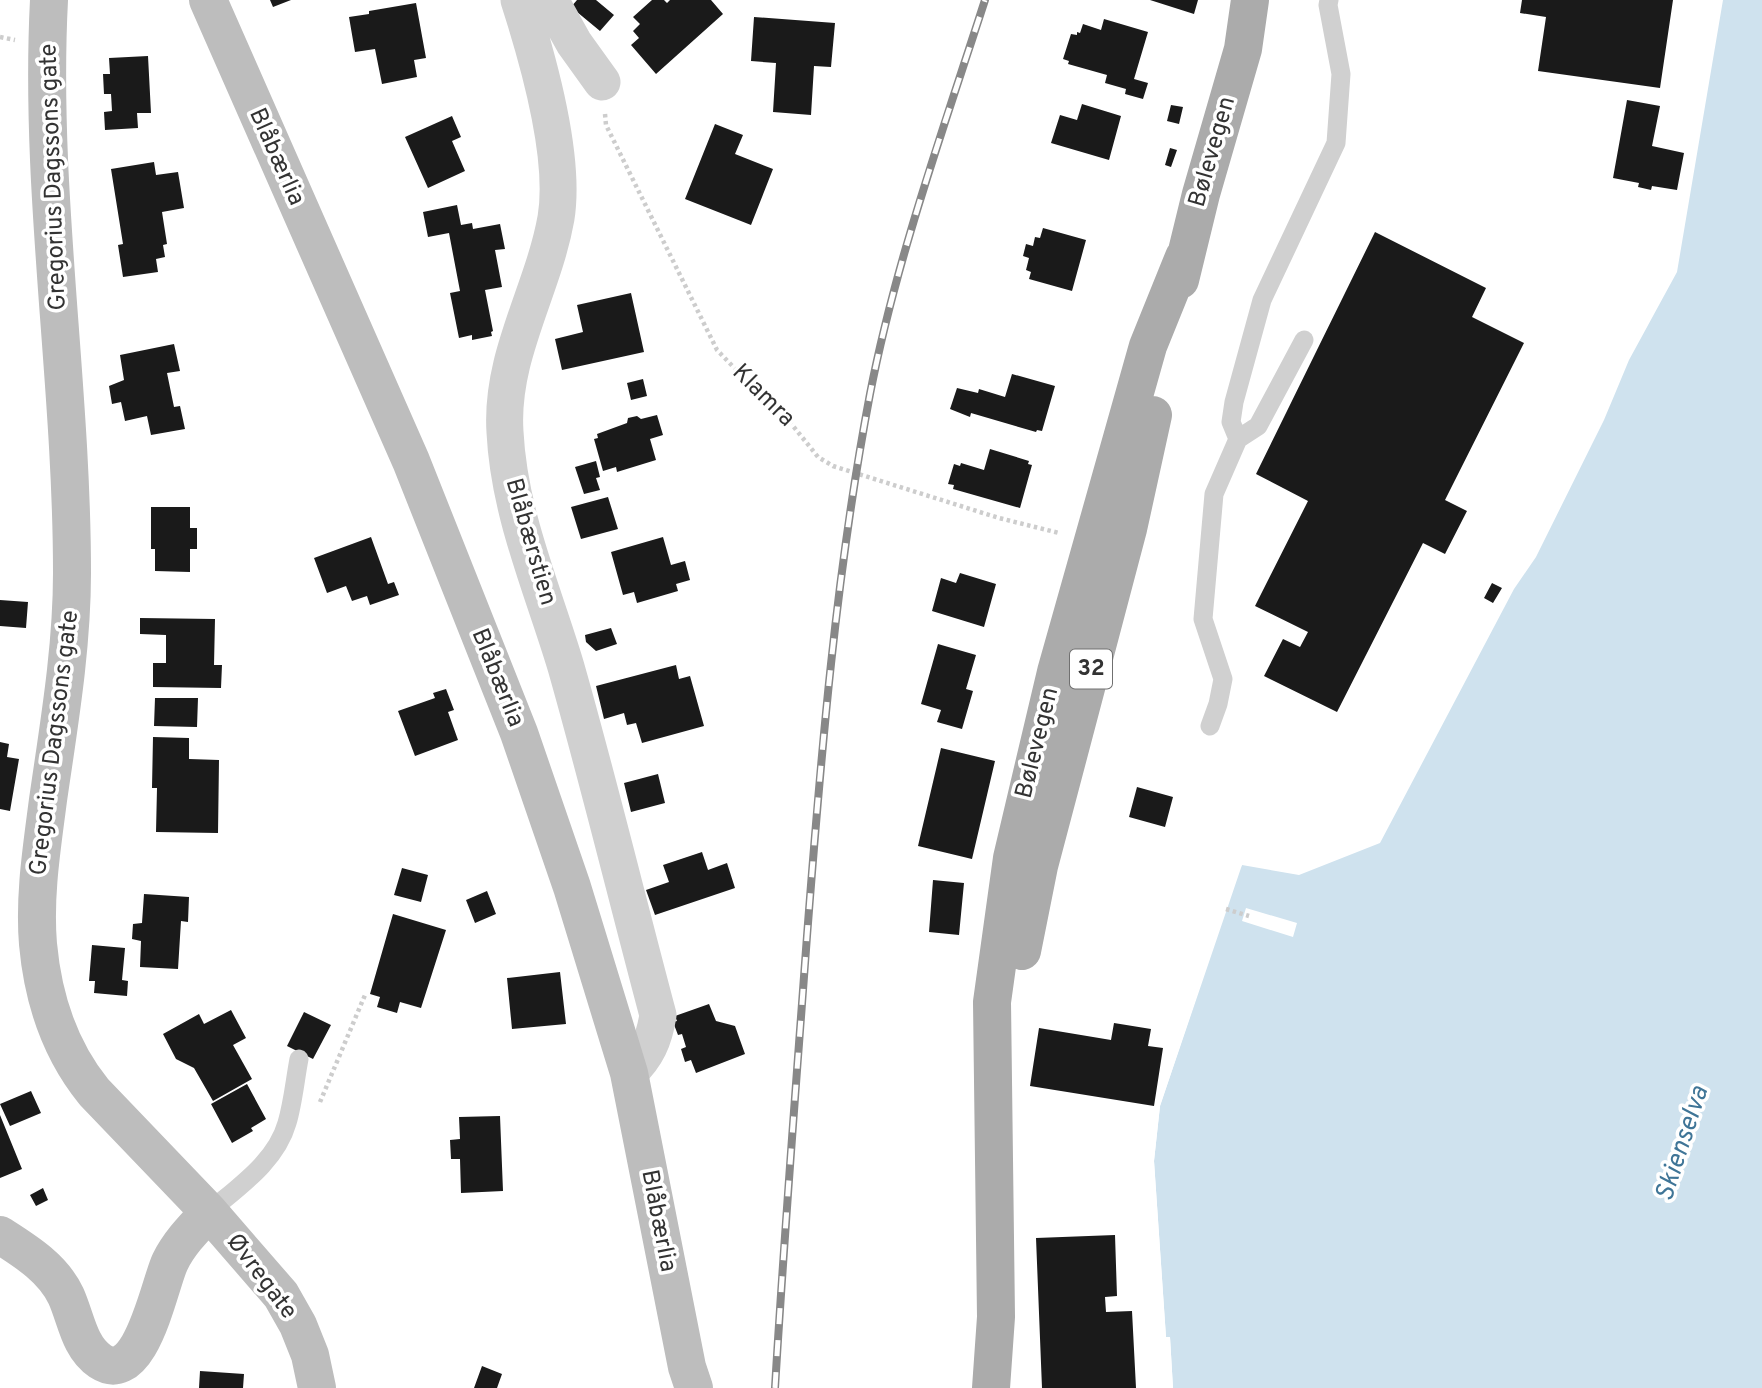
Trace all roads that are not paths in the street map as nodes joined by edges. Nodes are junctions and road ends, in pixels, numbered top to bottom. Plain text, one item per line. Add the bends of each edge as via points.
1 (50, 0) edge
2 (208, 0) edge
3 (519, 0) edge
4 (550, 0) edge
5 (1251, 0) edge
6 (1266, 0) edge
7 (1329, 0) edge
8 (1243, 48) junction
9 (603, 82) road end
10 (1304, 340) dead end
11 (1238, 439) junction
12 (1210, 726) dead end
13 (299, 1059) dead end
14 (629, 1073) junction
15 (209, 1212) junction
16 (0, 1235) edge
17 (996, 1317) junction
18 (109, 1377) edge
19 (317, 1388) edge
20 (694, 1388) edge
21 (991, 1388) edge
22 (1011, 1388) edge

1 - 15 street, Gregorius Dagssons gate via 49,140 72,573 69,649 37,892 42,976 62,1044 77,1072
2 - 14 street, Blåbærlia via 411,461 514,720
3 - 14 street, Blåbærstien via 553,137 559,187 544,263 516,342 505,394 505,432 523,536 555,629 658,1015 649,1049
4 - 9 street
5 - 8 main road, Bølevegen / 32
6 - 8 main road, Bølevegen / 32
7 - 11 lane via 1341,74 1336,143 1262,300 1234,402 1231,422
8 - 17 main road, Bølevegen / 32 via 1185,257 1149,346 1097,544 1056,672 1012,858 992,1002
10 - 11 lane via 1258,426
11 - 12 lane via 1214,494 1203,619 1223,679
13 - 15 lane via 287,1123 271,1155
14 - 20 street, Blåbærlia
15 - 18 street via 170,1262 138,1350
15 - 19 street, Øvregate via 281,1296 310,1355
16 - 18 street via 48,1271 65,1294 84,1342
17 - 21 main road, Bølevegen / 32
17 - 22 main road, Bølevegen / 32

